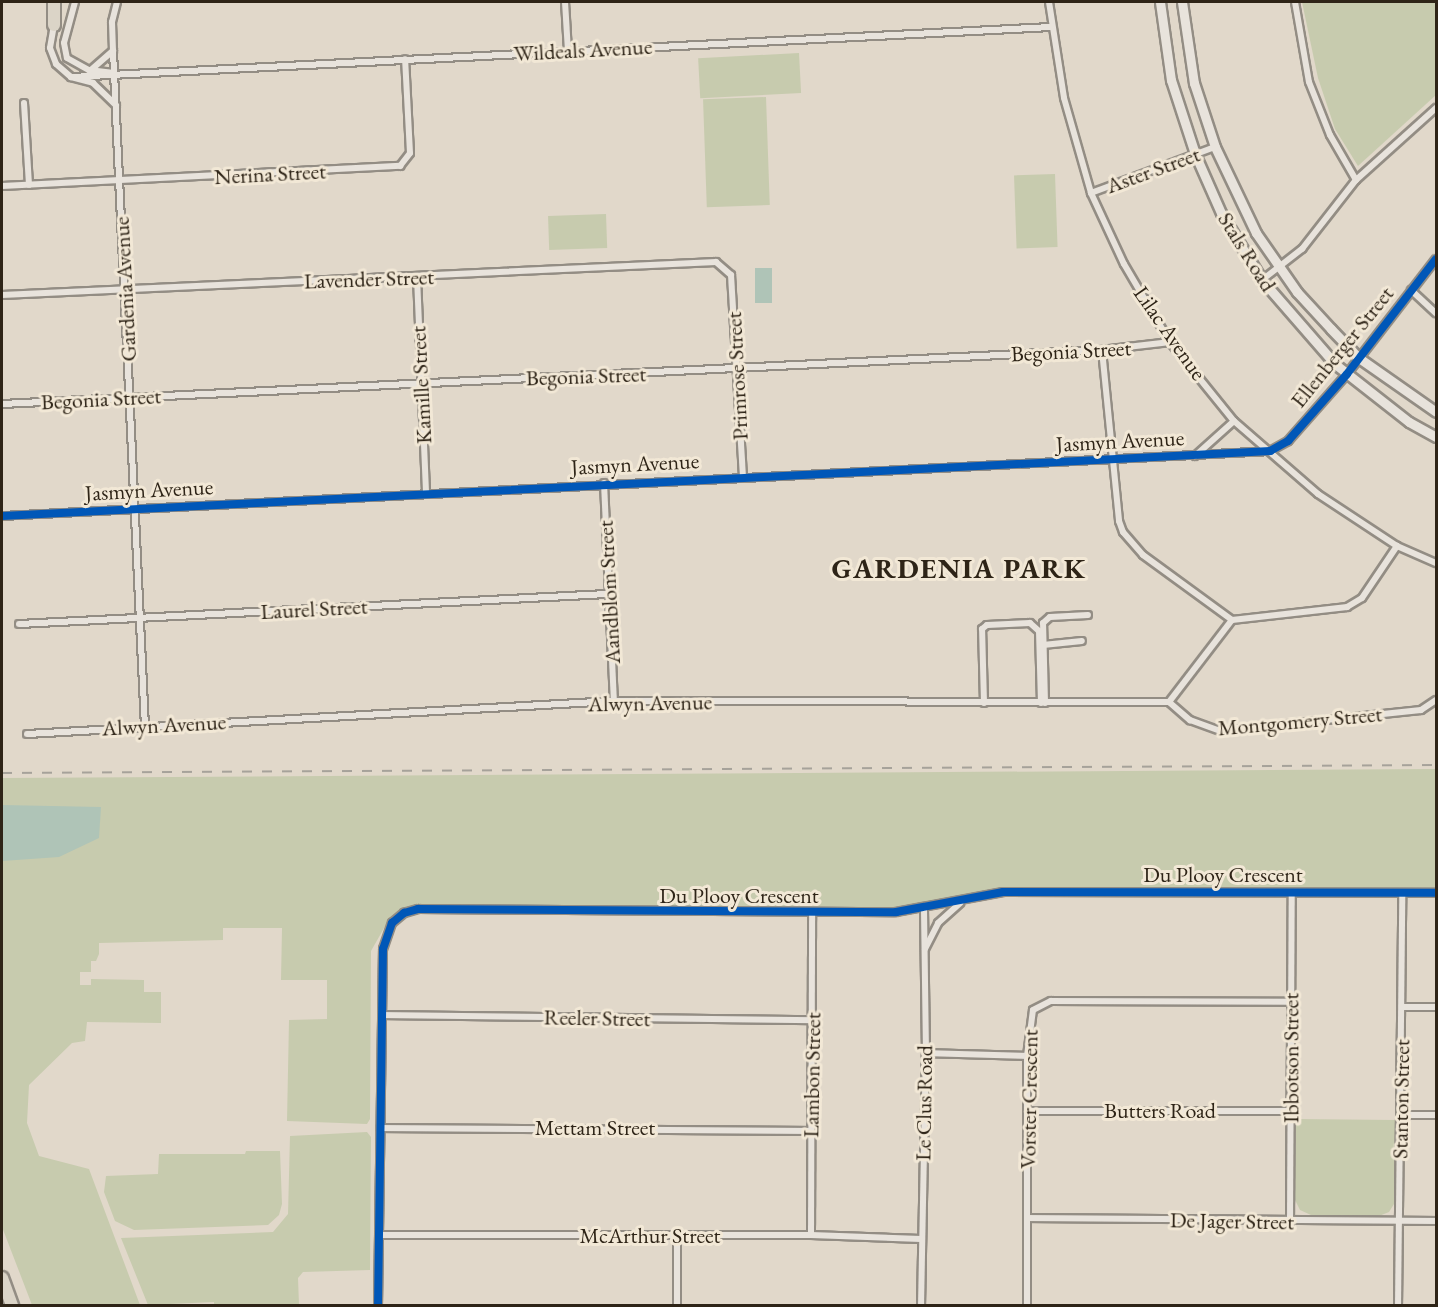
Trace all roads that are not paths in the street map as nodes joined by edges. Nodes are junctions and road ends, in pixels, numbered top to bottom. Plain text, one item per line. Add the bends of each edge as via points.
1 (54, 2) edge
2 (61, 2) edge
3 (75, 2) edge
4 (117, 2) edge
5 (565, 2) edge
6 (1049, 2) edge
7 (1160, 2) edge
8 (1182, 2) edge
9 (1295, 2) edge
10 (54, 25) junction
11 (1052, 27) junction
12 (112, 51) junction
13 (568, 51) junction
14 (405, 59) junction
15 (89, 70) junction
16 (115, 73) junction
17 (71, 77) junction
18 (24, 103) dead end
19 (116, 105) junction
20 (1437, 108) edge
21 (1215, 147) junction
22 (1195, 154) junction
23 (1356, 180) junction
24 (119, 181) junction
25 (28, 185) junction
26 (2, 186) edge
27 (1092, 193) junction
28 (1437, 259) edge
29 (1279, 266) junction
30 (731, 275) joint
31 (417, 277) junction
32 (1262, 280) junction
33 (124, 289) junction
34 (1411, 290) junction
35 (2, 295) edge
36 (1437, 313) edge
37 (1170, 342) junction
38 (1102, 350) junction
39 (1359, 358) junction
40 (737, 369) junction
41 (1347, 374) junction
42 (421, 383) junction
43 (130, 398) junction
44 (2, 404) edge
45 (1437, 412) edge
46 (1234, 421) junction
47 (1437, 437) edge
48 (1270, 451) junction
49 (1194, 456) junction
50 (1113, 460) junction
51 (743, 476) junction
52 (604, 483) junction
53 (426, 493) junction
54 (135, 509) junction
55 (2, 516) edge
56 (1397, 546) junction
57 (1437, 563) edge
58 (608, 594) junction
59 (1088, 615) dead end
60 (140, 618) junction
61 (1232, 620) junction
62 (19, 624) dead end
63 (1083, 642) dead end
64 (1043, 645) junction
65 (1437, 700) edge
66 (614, 702) junction
67 (1169, 702) junction
68 (984, 703) junction
69 (1043, 703) junction
70 (145, 726) junction
71 (27, 734) dead end
72 (1292, 893) junction
73 (1402, 893) junction
74 (1437, 893) edge
75 (960, 903) junction
76 (924, 908) junction
77 (812, 915) junction
78 (924, 951) junction
79 (1291, 1002) junction
80 (1402, 1007) junction
81 (1437, 1007) edge
82 (382, 1015) junction
83 (813, 1020) junction
84 (926, 1053) junction
85 (1028, 1056) junction
86 (1029, 1111) junction
87 (1291, 1111) junction
88 (1400, 1114) junction
89 (1437, 1115) edge
90 (380, 1128) junction
91 (811, 1131) junction
92 (1027, 1218) junction
93 (1400, 1221) junction
94 (1437, 1221) edge
95 (1290, 1222) junction
96 (379, 1235) junction
97 (811, 1235) junction
98 (677, 1237) junction
99 (921, 1239) junction
100 (2, 1278) edge
101 (919, 1303) edge
102 (12, 1305) edge
103 (378, 1305) edge
104 (677, 1305) edge
105 (1027, 1305) edge
106 (1398, 1305) edge

1 - 10 highway
2 - 10 street
3 - 15 street via 64,52 72,62
4 - 12 street, Gardenia Avenue
5 - 13 street
6 - 11 street, Lilac Avenue
7 - 22 street, Stals Road via 1171,80
8 - 21 street, Stals Road via 1194,83
9 - 23 street via 1309,82 1330,135
10 - 17 street via 52,57
11 - 13 street, Wildeals Avenue
11 - 27 street, Lilac Avenue via 1064,98
12 - 15 street
12 - 16 street, Gardenia Avenue
13 - 14 street, Wildeals Avenue
14 - 16 street, Wildeals Avenue
14 - 24 street, Nerina Street via 410,153 400,166
15 - 16 street
16 - 17 street
16 - 19 street, Gardenia Avenue
17 - 19 street via 93,83
18 - 25 street
19 - 24 street, Gardenia Avenue
20 - 23 street
21 - 22 street, Aster Street
21 - 29 street, Stals Road via 1256,233
22 - 27 street, Aster Street
22 - 32 street, Stals Road via 1221,213
23 - 29 street via 1302,249
24 - 25 street, Nerina Street
24 - 33 street, Gardenia Avenue
25 - 26 street, Nerina Street
27 - 37 street, Lilac Avenue via 1124,264
28 - 34 street, Ellenberger Street
29 - 32 street
29 - 39 street, Stals Road via 1297,292
30 - 31 street, Lavender Street via 722,264 708,262
30 - 40 street, Primrose Street
31 - 33 street, Lavender Street
31 - 42 street, Kamille Street
32 - 41 street, Stals Road
33 - 35 street, Lavender Street
33 - 43 street, Gardenia Avenue
34 - 36 street
34 - 39 street, Ellenberger Street
37 - 38 street, Begonia Street
37 - 46 street, Lilac Avenue
38 - 40 street, Begonia Street
38 - 50 street
39 - 41 street, Ellenberger Street
39 - 45 street, Stals Road
40 - 42 street, Begonia Street
40 - 51 street, Primrose Street
41 - 47 street, Stals Road via 1409,422
41 - 48 street, Ellenberger Street via 1288,441
42 - 43 street, Begonia Street
42 - 53 street, Kamille Street
43 - 44 street, Begonia Street
43 - 54 street, Gardenia Avenue
46 - 48 street, Lilac Avenue
46 - 49 street
48 - 49 street, Jasmyn Avenue
48 - 56 street, Lilac Avenue via 1318,494
49 - 50 street, Jasmyn Avenue
50 - 51 street, Jasmyn Avenue
50 - 61 street via 1119,520 1128,540
51 - 52 street, Jasmyn Avenue
52 - 53 street, Jasmyn Avenue
52 - 58 street, Aandblom Street
53 - 54 street, Jasmyn Avenue
54 - 55 street, Jasmyn Avenue
54 - 60 street, Gardenia Avenue
56 - 57 street, Lilac Avenue
56 - 61 street via 1362,598 1347,607
58 - 60 street, Laurel Street
58 - 66 street, Aandblom Street
59 - 64 street via 1045,620
60 - 62 street, Laurel Street
60 - 70 street, Gardenia Avenue
61 - 67 street
63 - 64 street
64 - 69 street
65 - 67 street, Montgomery Street via 1421,710 1221,731 1190,720
66 - 68 street, Alwyn Avenue
66 - 70 street, Alwyn Avenue
67 - 69 street, Alwyn Avenue
68 - 69 street, Alwyn Avenue
68 - 69 street via 983,627 1030,623 1039,631
70 - 71 street, Alwyn Avenue
72 - 73 street, Du Plooy Crescent
72 - 75 street, Du Plooy Crescent via 1004,892
72 - 79 street, Ibbotson Street
73 - 74 street, Du Plooy Crescent
73 - 80 street, Stanton Street
75 - 76 street, Du Plooy Crescent
75 - 78 street via 938,923
76 - 77 street, Du Plooy Crescent
76 - 78 street, Le Clus Road
77 - 82 street, Du Plooy Crescent via 418,909 398,917 384,937
77 - 83 street, Lambon Street
78 - 84 street, Le Clus Road
79 - 85 street, Vorster Crescent via 1044,1002 1030,1017
79 - 87 street, Ibbotson Street
80 - 81 street
80 - 88 street, Stanton Street
82 - 83 street, Reeler Street
82 - 90 street, Du Plooy Crescent
83 - 91 street, Lambon Street
84 - 85 street
84 - 99 street, Le Clus Road
85 - 86 street, Vorster Crescent
86 - 87 street, Butters Road
86 - 92 street, Vorster Crescent
87 - 95 street, Ibbotson Street
88 - 89 street
88 - 93 street, Stanton Street
90 - 91 street, Mettam Street
90 - 96 street, Du Plooy Crescent
91 - 97 street, Lambon Street
92 - 95 street, De Jager Street
92 - 105 street, Vorster Crescent
93 - 94 street, De Jager Street
93 - 95 street, De Jager Street
93 - 106 street, Stanton Street
96 - 98 street, McArthur Street
96 - 103 street, Du Plooy Crescent
97 - 98 street, McArthur Street
97 - 99 street, McArthur Street
98 - 104 street
99 - 101 street, Le Clus Road
100 - 102 highway

